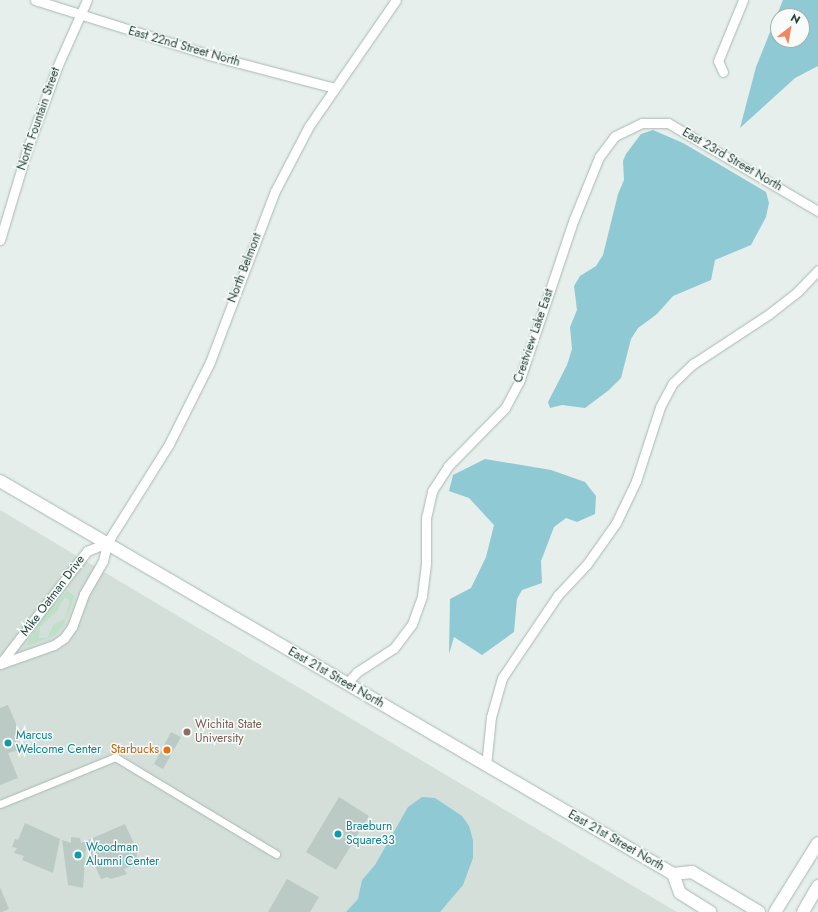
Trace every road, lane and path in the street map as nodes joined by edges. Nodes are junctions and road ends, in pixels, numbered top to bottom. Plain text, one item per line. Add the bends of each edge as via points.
1 (35, 0) edge
2 (87, 0) edge
3 (396, 0) edge
4 (743, 0) edge
5 (80, 15) junction
6 (723, 72) dead end
7 (335, 88) junction
8 (642, 123) joint
9 (818, 211) edge
10 (0, 240) edge
11 (818, 270) edge
12 (0, 481) edge
13 (107, 543) junction
14 (0, 664) edge
15 (346, 684) junction
16 (486, 766) junction
17 (0, 804) edge
18 (818, 844) edge
19 (276, 854) dead end
20 (673, 874) junction
21 (818, 886) edge
22 (711, 912) edge
23 (759, 912) edge
24 (774, 912) edge
25 (803, 912) edge

1 - 5 street, East 22nd Street North
2 - 5 street, North Fountain Street
3 - 7 street, North Belmont
4 - 6 street via 718,61
5 - 7 street, East 22nd Street North via 209,55
5 - 10 street, North Fountain Street via 53,79
7 - 13 street, North Belmont via 309,126 275,191 200,383 169,444
8 - 9 street, East 23rd Street North via 668,123
8 - 15 street, Crestview Lake East via 615,136 599,157 571,226 519,382 505,408 448,466 432,491 426,518 426,563 422,596 412,624 394,648 357,672
11 - 16 street via 798,291 692,364 674,384 660,407 636,481 616,523 586,564 558,595 502,678 491,717
12 - 13 main road, East 21st Street North
13 - 14 street, Mike Oatman Drive via 87,551
13 - 14 street, Mike Oatman Drive via 104,561 84,594 74,625 67,635 49,647
13 - 15 main road, East 21st Street North
15 - 16 main road, East 21st Street North
16 - 20 main road, East 21st Street North
17 - 19 street via 115,757
18 - 24 main road
20 - 22 main road, East 21st Street North via 680,893
20 - 23 main road, East 21st Street North via 692,872
21 - 25 main road

